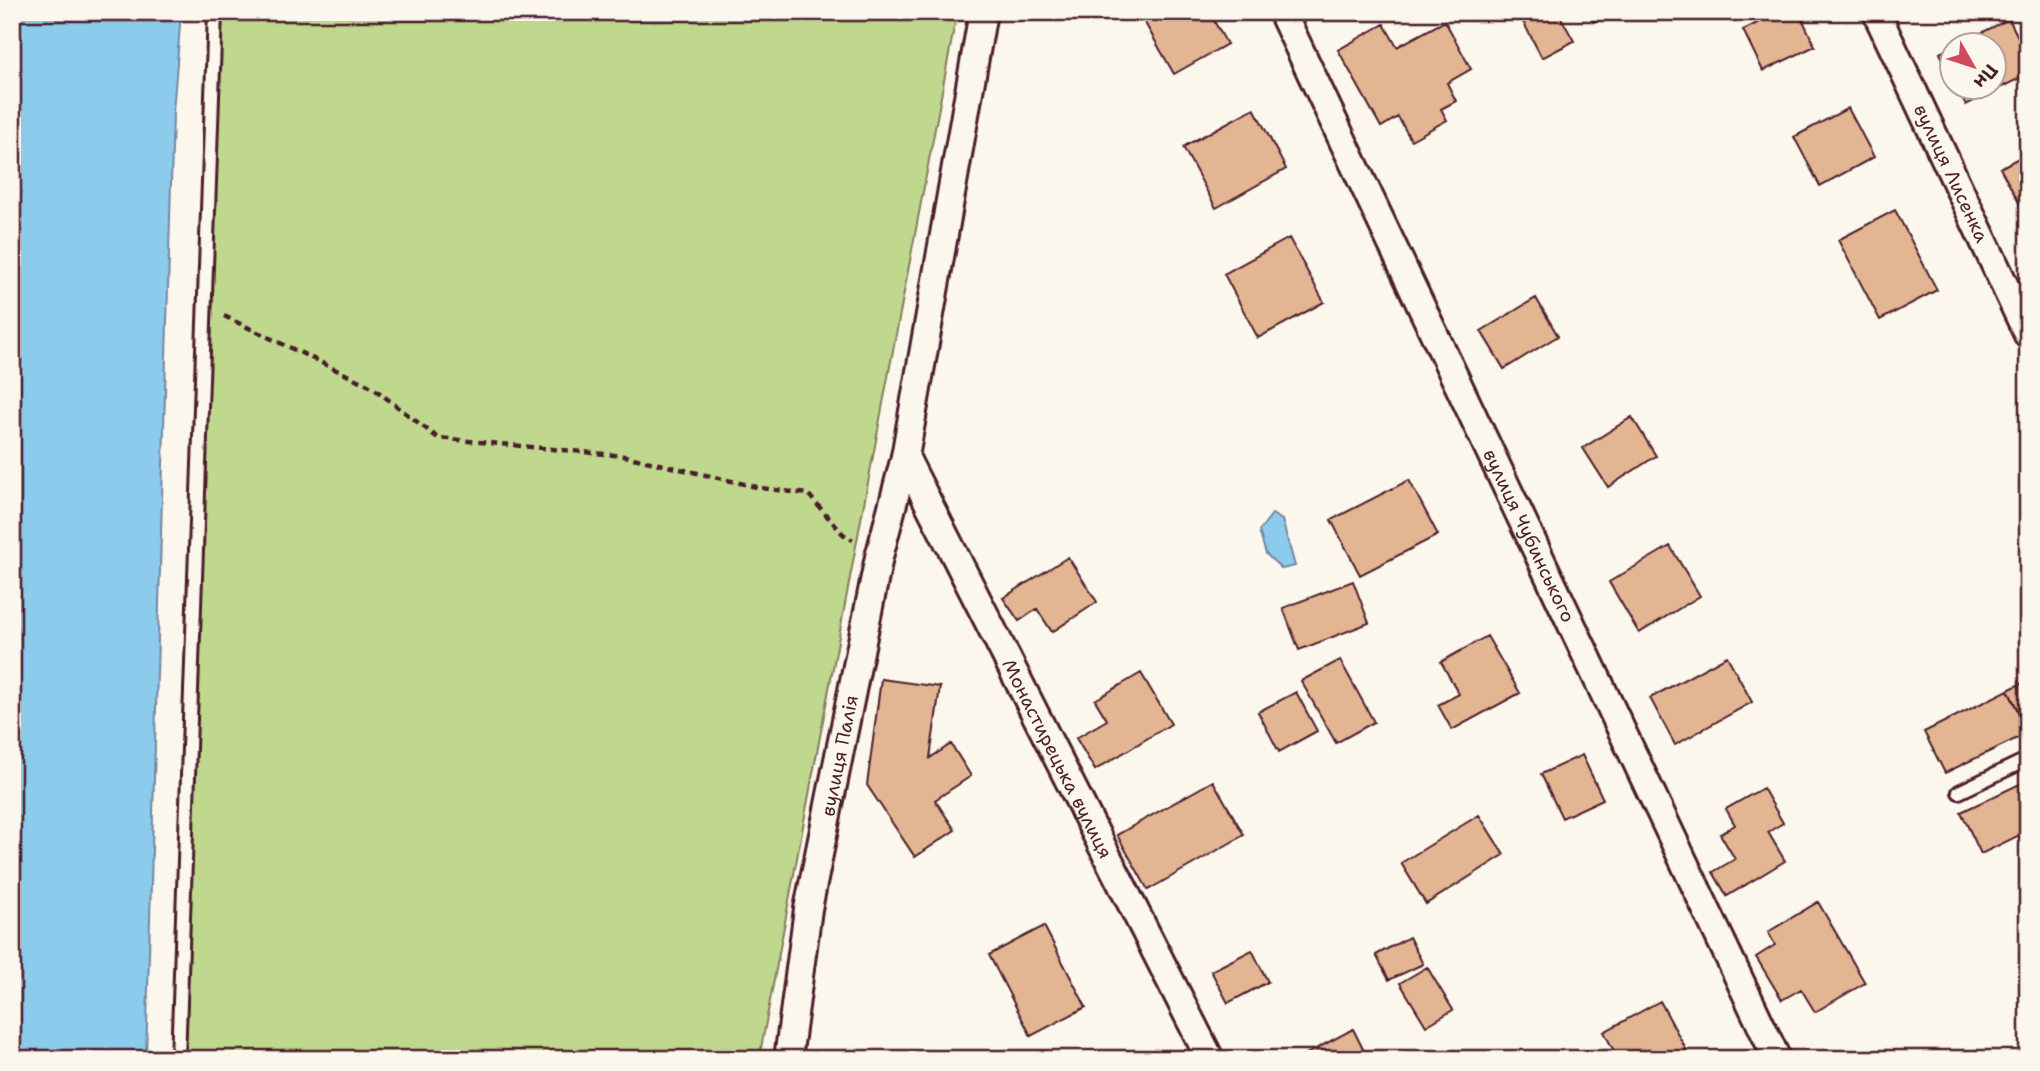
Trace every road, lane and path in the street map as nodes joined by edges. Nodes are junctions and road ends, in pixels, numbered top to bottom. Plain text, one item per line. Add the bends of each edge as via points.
1 (215, 12) edge
2 (983, 12) edge
3 (1282, 12) edge
4 (1876, 12) edge
5 (204, 306) junction
6 (2028, 335) edge
7 (905, 457) junction
8 (879, 557) junction
9 (2028, 759) edge
10 (1959, 792) dead end
11 (178, 1059) edge
12 (788, 1059) edge
13 (1210, 1059) edge
14 (1777, 1059) edge

1 - 5 lane
2 - 7 street, вулиця Палія
3 - 14 street, вулиця Чубинського
4 - 6 street, вулиця Лисенка
5 - 8 path via 372,387 438,438 625,456 761,488 808,494 843,534
5 - 11 lane
7 - 8 street, вулиця Палія
7 - 13 street, Монастирецька вулиця
8 - 12 street, вулиця Палія via 808,909
9 - 10 lane

